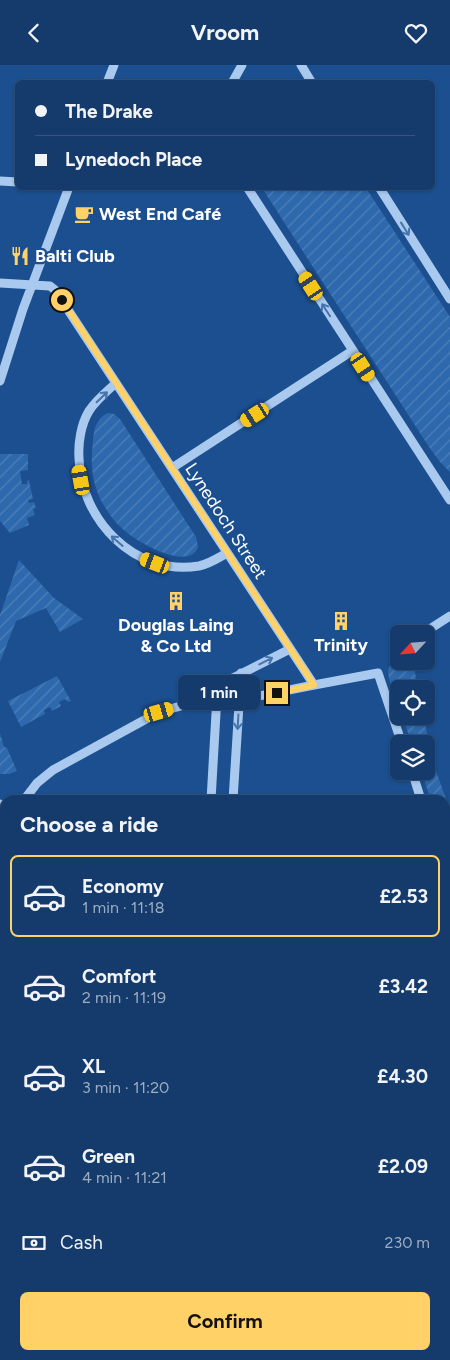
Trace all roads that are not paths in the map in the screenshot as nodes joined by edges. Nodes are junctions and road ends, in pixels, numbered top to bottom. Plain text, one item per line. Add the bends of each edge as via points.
1 (114, 65) edge
2 (242, 65) edge
3 (301, 65) edge
4 (108, 80) edge
5 (234, 80) edge
6 (310, 80) edge
7 (0, 181) edge
8 (15, 182) edge
9 (68, 190) edge
10 (249, 190) edge
11 (381, 190) edge
12 (0, 283) edge
13 (32, 285) junction
14 (450, 299) edge
15 (352, 351) junction
16 (0, 381) edge
17 (116, 383) junction
18 (172, 468) junction
19 (450, 500) edge
20 (227, 553) junction
21 (450, 616) edge
22 (435, 626) edge
23 (290, 649) junction
24 (241, 673) junction
25 (314, 685) junction
26 (217, 696) junction
27 (240, 700) junction
28 (399, 735) edge
29 (415, 780) edge
30 (28, 795) edge
31 (211, 795) edge
32 (234, 795) edge
33 (419, 795) edge

1 - 4 street
2 - 5 street
3 - 6 street
7 - 8 street
9 - 13 street
15 -> 10 street
11 -> 14 street
12 - 13 street, Lynedoch Street
13 - 16 street
13 - 17 street, Lynedoch Street via 50,286 55,290
15 - 18 street
15 - 19 street
17 - 18 street, Lynedoch Street
20 -> 17 street via 200,566 155,563 123,546 96,518 81,480 80,435 89,411
18 - 20 street, Lynedoch Street
20 - 23 street, Lynedoch Street
21 - 22 street
24 -> 23 street
23 - 25 street, Lynedoch Street
24 - 26 street via 231,679
24 - 27 street
25 - 27 street
25 - 28 street via 378,673
26 - 27 street
26 - 30 street via 159,712 122,731 53,770
26 - 31 street
27 -> 32 street
29 - 33 street

